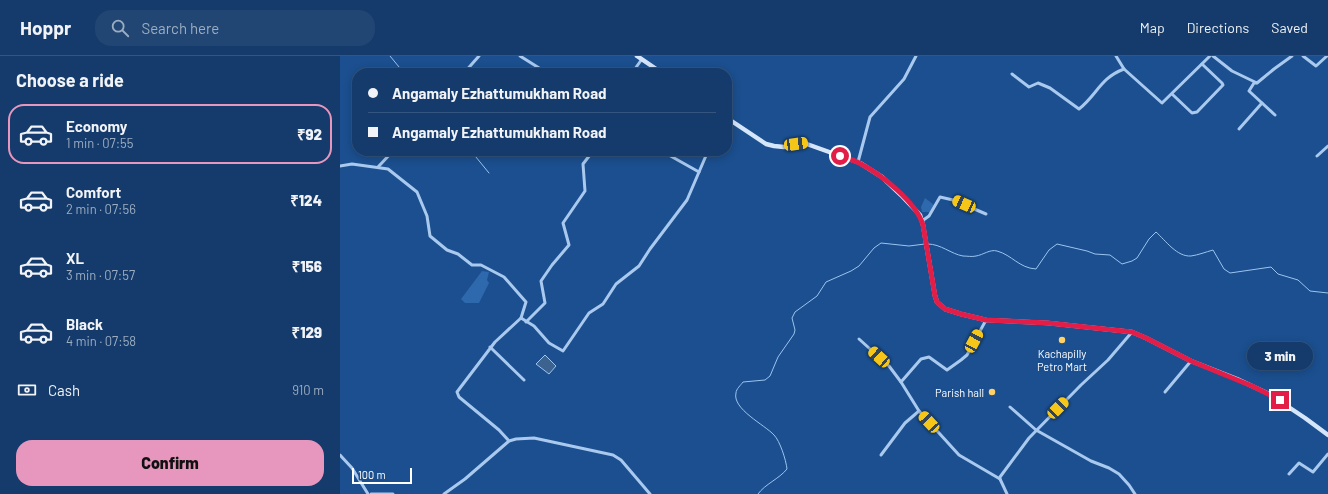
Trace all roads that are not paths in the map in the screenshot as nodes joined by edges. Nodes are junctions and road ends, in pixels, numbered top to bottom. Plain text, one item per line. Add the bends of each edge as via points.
1 (479, 56) edge
2 (520, 56) edge
3 (916, 56) edge
4 (1116, 56) edge
5 (1211, 56) edge
6 (1292, 56) edge
7 (1303, 56) edge
8 (1328, 56) edge
9 (640, 58) edge
10 (1202, 64) junction
11 (468, 68) edge
12 (539, 68) edge
13 (635, 68) edge
14 (655, 68) edge
15 (1124, 69) junction
16 (1012, 74) dead end
17 (1257, 83) junction
18 (1172, 94) junction
19 (1262, 103) junction
20 (1275, 115) dead end
21 (732, 121) edge
22 (1238, 129) dead end
23 (1328, 146) edge
24 (389, 156) edge
25 (589, 156) edge
26 (671, 156) edge
27 (706, 156) edge
28 (1317, 156) dead end
29 (858, 162) junction
30 (340, 166) edge
31 (378, 168) junction
32 (699, 172) junction
33 (986, 214) dead end
34 (922, 221) junction
35 (521, 318) junction
36 (986, 320) junction
37 (526, 322) junction
38 (1132, 332) junction
39 (859, 339) dead end
40 (490, 348) junction
41 (1191, 361) junction
42 (524, 380) dead end
43 (901, 382) junction
44 (1165, 392) dead end
45 (1010, 407) dead end
46 (919, 411) junction
47 (1036, 430) junction
48 (1328, 435) edge
49 (509, 442) junction
50 (340, 454) edge
51 (1328, 454) edge
52 (880, 455) dead end
53 (1289, 474) dead end
54 (1000, 479) junction
55 (370, 494) edge
56 (393, 494) edge
57 (444, 494) edge
58 (650, 494) edge
59 (1007, 494) edge
60 (1135, 494) edge

1 - 11 street
2 - 12 street
3 - 29 street via 904,80 870,117
4 - 15 street
5 - 10 street
5 - 17 street via 1232,71
6 - 17 street
7 - 8 street via 1316,66
9 - 13 street
9 - 14 street
10 - 18 street
10 - 18 street via 1223,85 1197,112 1192,113
15 - 16 street via 1107,78 1079,109 1050,88 1038,83 1029,87
15 - 18 street via 1159,102 1162,103
17 - 19 street via 1254,82 1249,91
19 - 20 street
19 - 22 street
21 - 29 street via 766,144 784,146 804,143
23 - 28 street
24 - 31 street
25 - 37 street via 583,164 586,191 563,223 569,244 541,281 545,302
26 - 32 street
27 - 32 street
29 - 34 street via 886,180 915,209
30 - 31 street via 352,164
31 - 35 street via 388,169 417,192 427,216 430,236 472,265 481,265 504,277 526,302
32 - 37 street via 687,200 639,266 616,284 603,304 589,313 564,350 549,343 534,326
33 - 34 street via 940,197 929,216
34 - 36 street via 937,302 945,309
35 - 37 street
35 - 40 street
36 - 38 street via 1048,323
36 - 43 street via 961,360 947,370 928,357 921,359
38 - 41 street
38 - 47 street via 1108,360
39 - 43 street via 889,366
40 - 42 street
40 - 49 street via 460,388 458,395 499,430
41 - 44 street
41 - 48 street via 1269,394
43 - 46 street
45 - 47 street
46 - 52 street via 905,423
46 - 54 street via 959,455
47 - 54 street
47 - 60 street via 1114,471
49 - 57 street
49 - 58 street via 534,438 613,454 622,460
50 - 55 street
51 - 53 street via 1313,472 1299,463
54 - 59 street
55 - 56 street

